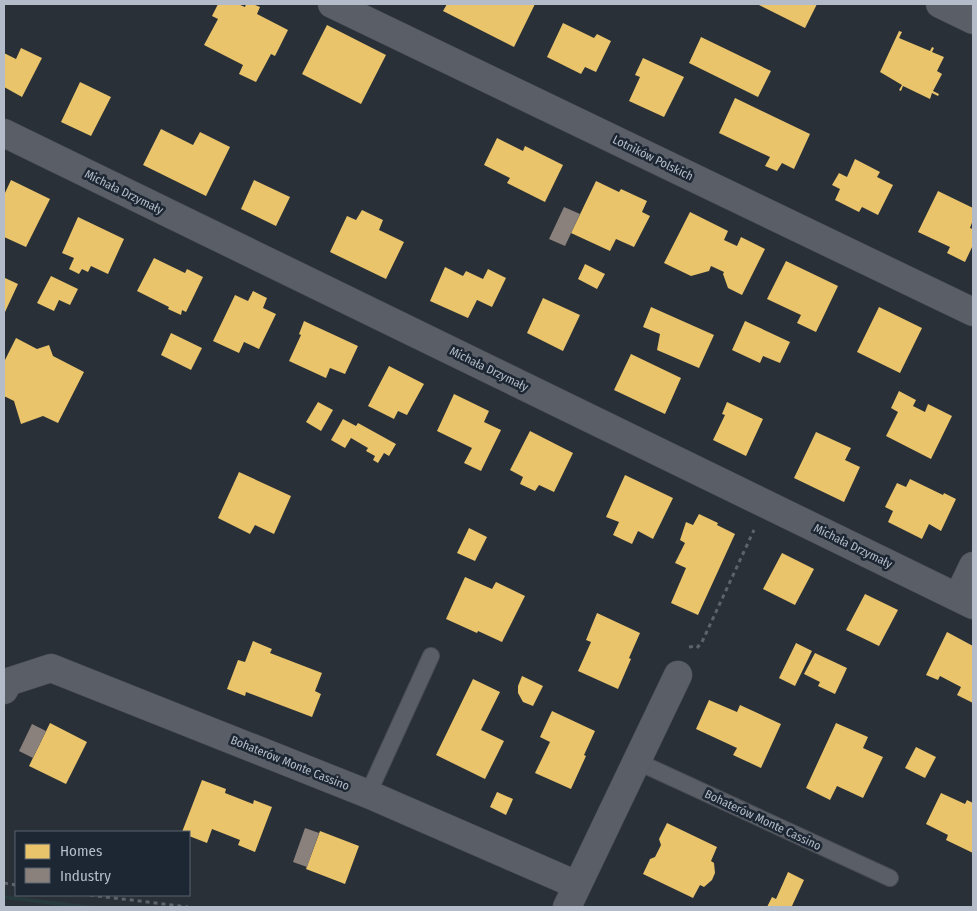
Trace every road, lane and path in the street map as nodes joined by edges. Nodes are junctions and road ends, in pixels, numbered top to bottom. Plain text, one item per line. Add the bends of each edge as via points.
1 (332, 4) edge
2 (940, 4) edge
3 (973, 20) edge
4 (4, 133) edge
5 (973, 312) edge
6 (766, 504) junction
7 (973, 566) edge
8 (966, 601) edge
9 (431, 656) dead end
10 (678, 675) joint
11 (4, 690) edge
12 (636, 761) junction
13 (368, 794) junction
14 (890, 878) dead end
15 (98, 896) edge
16 (572, 896) edge
17 (188, 907) edge

1 - 5 street, Lotników Polskich
2 - 3 street
4 - 6 street, Michała Drzymały
6 - 8 street, Michała Drzymały
6 - 10 path via 702,642
7 - 8 street
9 - 13 lane
10 - 12 street, Bohaterów Monte Cassino
11 - 13 street, Bohaterów Monte Cassino via 8,682 51,668
12 - 14 lane, Bohaterów Monte Cassino
12 - 16 street, Bohaterów Monte Cassino
13 - 16 street, Bohaterów Monte Cassino
15 - 17 path

